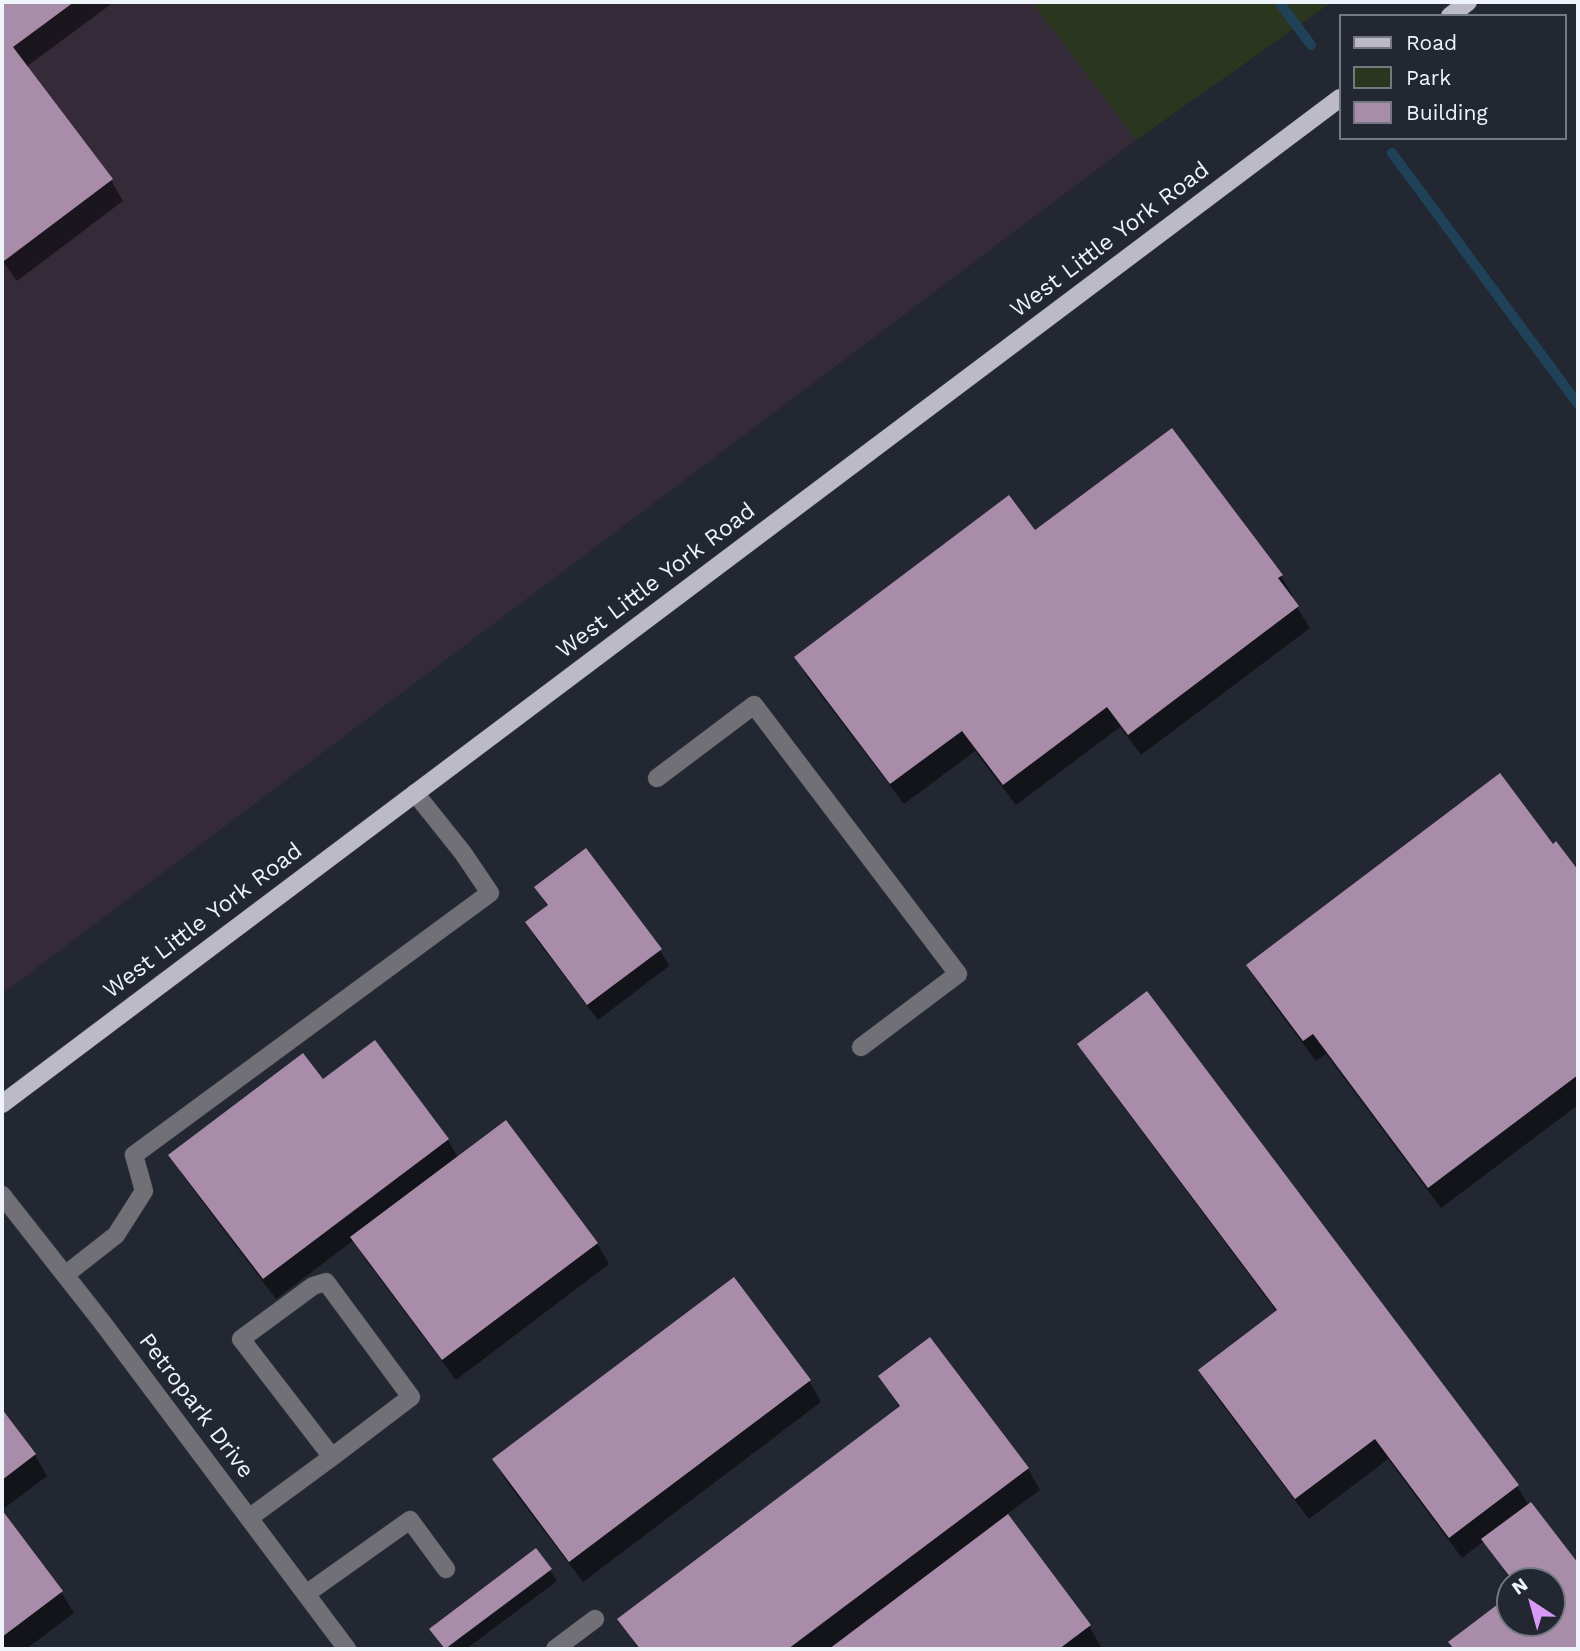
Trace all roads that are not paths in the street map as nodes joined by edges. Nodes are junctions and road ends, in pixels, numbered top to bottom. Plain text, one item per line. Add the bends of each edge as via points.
1 (1468, 2) edge
2 (1453, 14) edge
3 (1338, 100) edge
4 (657, 778) dead end
5 (415, 793) junction
6 (862, 1047) dead end
7 (2, 1104) edge
8 (2, 1195) edge
9 (65, 1275) junction
10 (332, 1457) junction
11 (249, 1518) junction
12 (446, 1569) dead end
13 (306, 1594) junction
14 (595, 1619) dead end
15 (347, 1649) edge
16 (555, 1649) edge

1 - 2 main road
3 - 5 main road, West Little York Road
4 - 6 street via 754,705 958,974
5 - 7 main road, West Little York Road
5 - 9 street via 490,893 134,1155 144,1191 116,1234
8 - 9 street, Petropark Drive
9 - 11 street, Petropark Drive
10 - 10 street via 411,1397 326,1282 313,1286 241,1339
10 - 11 street
11 - 13 street, Petropark Drive
12 - 13 street via 410,1520
13 - 15 street, Petropark Drive
14 - 16 street

